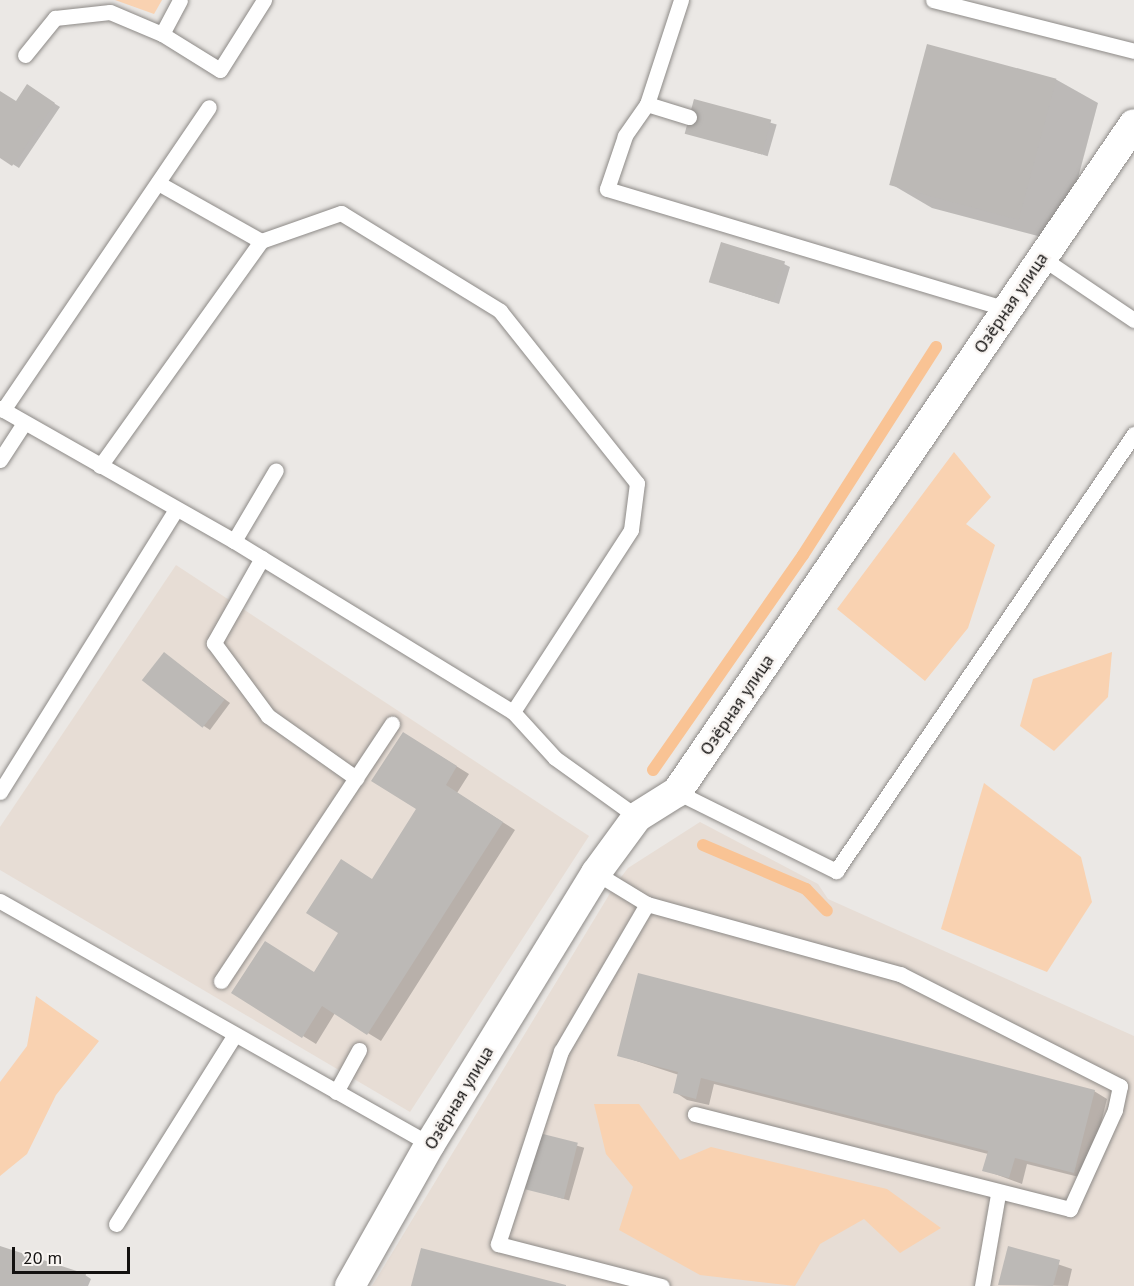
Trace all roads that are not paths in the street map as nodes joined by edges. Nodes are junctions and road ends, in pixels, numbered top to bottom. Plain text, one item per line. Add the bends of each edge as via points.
1 (180, 0) edge
2 (264, 0) edge
3 (681, 0) edge
4 (933, 0) edge
5 (162, 34) junction
6 (1134, 51) edge
7 (25, 55) dead end
8 (647, 104) junction
9 (209, 107) dead end
10 (689, 117) dead end
11 (1134, 124) edge
12 (158, 183) junction
13 (261, 241) junction
14 (1042, 258) junction
15 (1008, 309) junction
16 (1134, 320) edge
17 (1, 409) edge
18 (24, 423) junction
19 (1134, 434) edge
20 (0, 460) edge
21 (100, 466) junction
22 (276, 470) dead end
23 (176, 508) junction
24 (234, 541) junction
25 (262, 558) junction
26 (513, 712) junction
27 (392, 724) dead end
28 (356, 778) junction
29 (0, 792) edge
30 (677, 792) junction
31 (637, 817) junction
32 (596, 873) junction
33 (0, 901) edge
34 (647, 904) junction
35 (221, 981) dead end
36 (234, 1036) junction
37 (359, 1050) dead end
38 (336, 1092) junction
39 (695, 1114) dead end
40 (430, 1144) junction
41 (998, 1194) junction
42 (116, 1224) dead end
43 (350, 1286) edge
44 (662, 1286) edge
45 (982, 1286) edge

1 - 5 lane
2 - 5 lane via 220,70
3 - 8 lane
4 - 6 lane
5 - 7 lane via 110,12 80,11 55,18
8 - 10 lane
8 - 15 lane via 625,136 607,189
9 - 12 lane
11 - 14 street, Озёрная улица
12 - 13 lane
12 - 17 lane
13 - 21 lane
13 - 26 lane via 341,213 500,311 637,483 631,530
14 - 15 street, Озёрная улица
14 - 16 lane
15 - 30 street, Озёрная улица
17 - 18 lane
18 - 20 lane
18 - 21 lane
19 - 30 lane via 836,871
21 - 23 lane
22 - 24 lane
23 - 24 lane
23 - 29 lane
24 - 25 lane
25 - 26 lane
25 - 28 lane via 214,643 268,716
26 - 31 lane via 555,758
27 - 28 lane
28 - 35 lane
30 - 31 street, Озёрная улица
31 - 32 street, Озёрная улица
32 - 34 lane
32 - 40 street, Озёрная улица
33 - 36 lane
34 - 41 lane via 900,974 1120,1086 1115,1110 1070,1209
34 - 44 lane via 561,1051 498,1244
36 - 38 lane
36 - 42 lane
37 - 38 lane
38 - 40 lane
39 - 41 lane
40 - 43 street, Озёрная улица
41 - 45 lane

